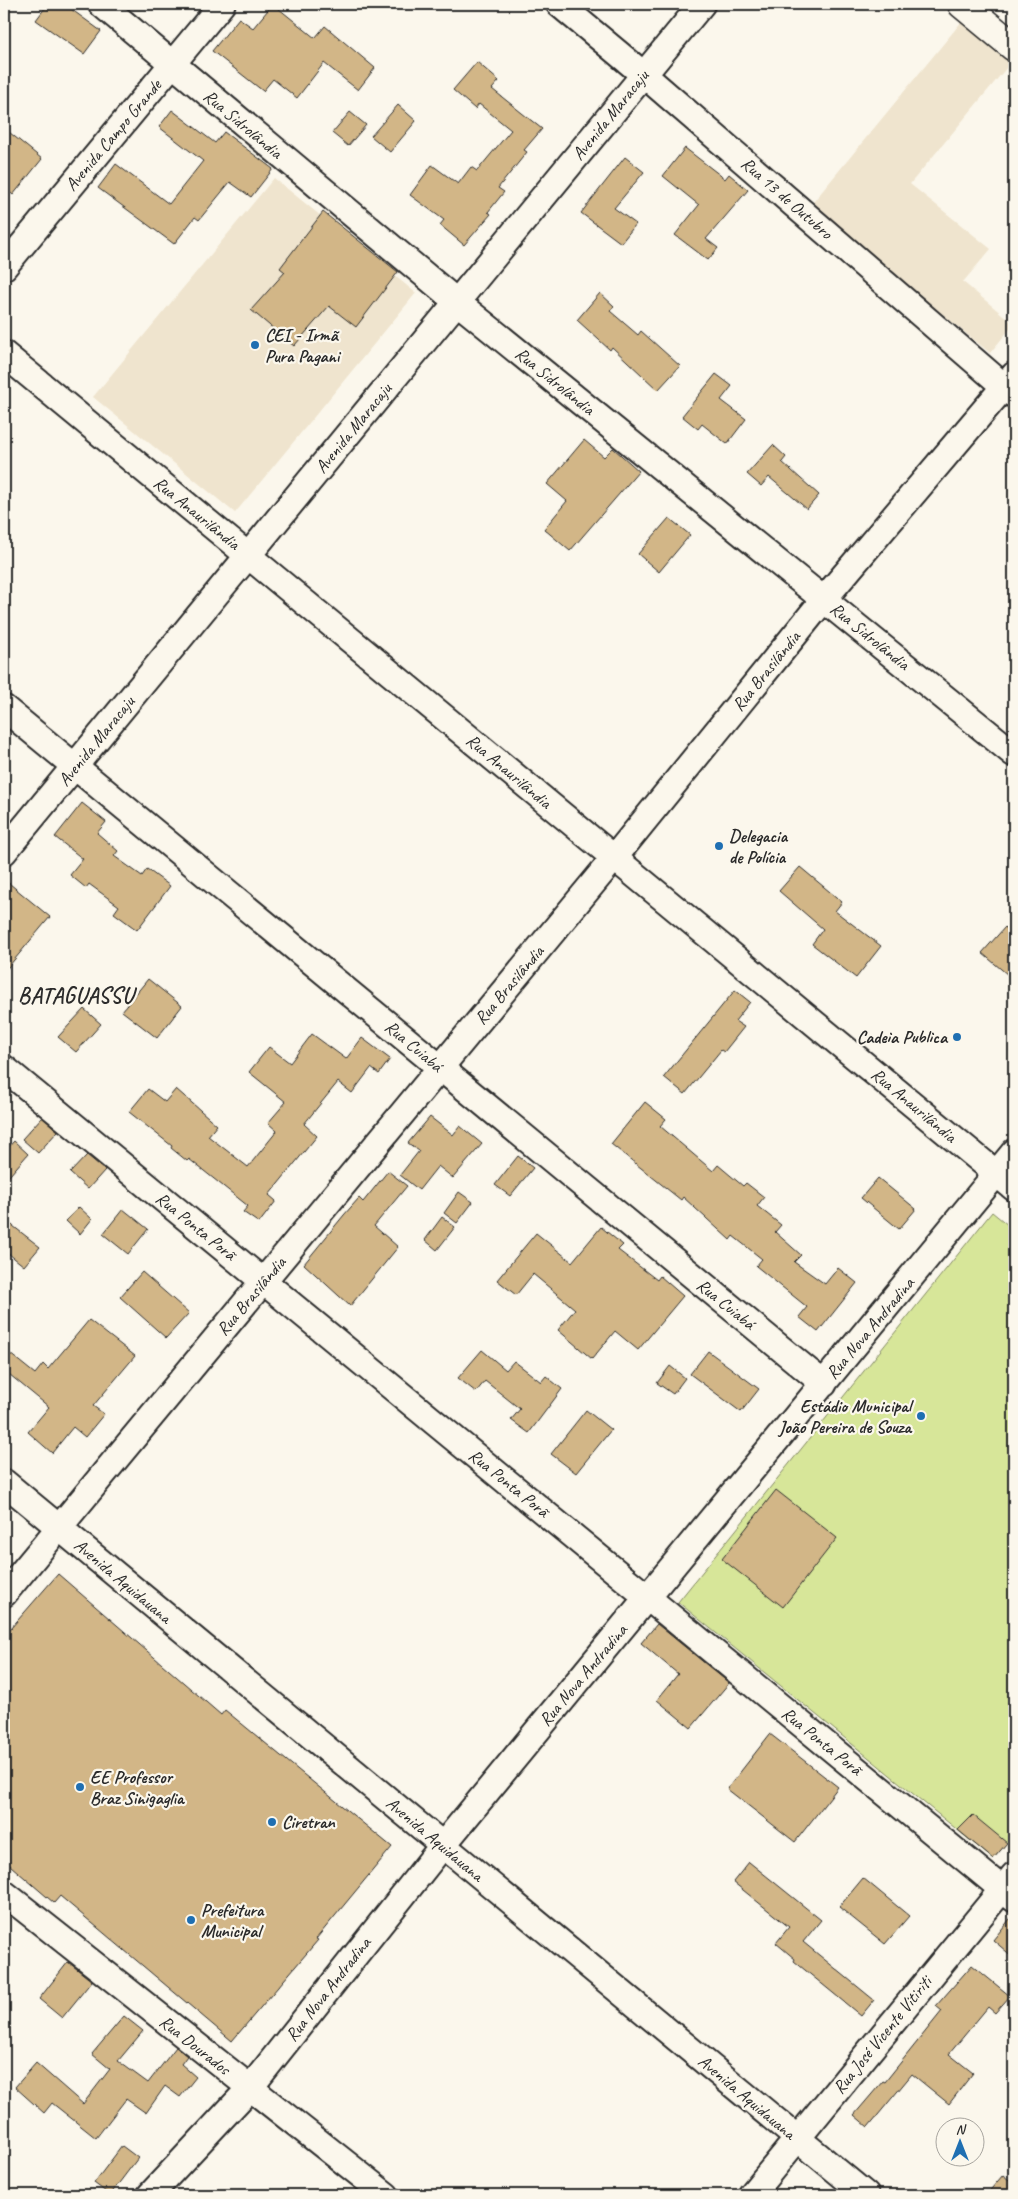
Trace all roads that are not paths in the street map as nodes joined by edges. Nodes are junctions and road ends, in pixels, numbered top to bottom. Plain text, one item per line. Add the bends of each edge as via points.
1 (101, 4) edge
2 (222, 4) edge
3 (559, 4) edge
4 (702, 4) edge
5 (962, 4) edge
6 (1014, 47) edge
7 (171, 64) junction
8 (643, 74) junction
9 (4, 267) edge
10 (457, 302) junction
11 (4, 354) edge
12 (1011, 385) edge
13 (248, 556) junction
14 (824, 599) junction
15 (4, 708) edge
16 (1014, 754) edge
17 (75, 767) junction
18 (4, 852) edge
19 (614, 858) junction
20 (4, 1068) edge
21 (440, 1068) junction
22 (1014, 1152) edge
23 (1006, 1180) edge
24 (263, 1281) junction
25 (824, 1384) junction
26 (4, 1482) edge
27 (59, 1528) junction
28 (4, 1594) edge
29 (648, 1597) junction
30 (443, 1845) junction
31 (1010, 1888) edge
32 (4, 1893) edge
33 (250, 2088) junction
34 (797, 2139) junction
35 (150, 2195) edge
36 (386, 2195) edge
37 (751, 2195) edge
38 (866, 2195) edge

1 - 7 street, Rua Sidrolândia
2 - 7 street, Avenida Campo Grande
3 - 8 street, Rua 13 de Outubro
4 - 8 street, Avenida Maracaju
5 - 6 street
7 - 9 street, Avenida Campo Grande
7 - 10 street, Rua Sidrolândia
8 - 10 street, Avenida Maracaju
8 - 12 street, Rua 13 de Outubro
10 - 13 street, Avenida Maracaju
10 - 14 street, Rua Sidrolândia
11 - 13 street, Rua Anaurilândia
12 - 14 street, Rua Brasilândia
13 - 17 street, Avenida Maracaju
13 - 19 street, Rua Anaurilândia
14 - 16 street, Rua Sidrolândia
14 - 19 street, Rua Brasilândia
15 - 17 street, Rua Cuiabá
17 - 18 street, Avenida Maracaju
17 - 21 street, Rua Cuiabá
19 - 21 street, Rua Brasilândia
19 - 23 street, Rua Anaurilândia
20 - 24 street, Rua Ponta Porã
21 - 24 street, Rua Brasilândia
21 - 25 street, Rua Cuiabá
22 - 23 street, Rua Nova Andradina
23 - 25 street, Rua Nova Andradina
24 - 27 street, Rua Brasilândia
24 - 29 street, Rua Ponta Porã
25 - 29 street, Rua Nova Andradina
26 - 27 street, Avenida Aquidauana
27 - 28 street, Rua Brasilândia
27 - 30 street, Avenida Aquidauana
29 - 30 street, Rua Nova Andradina
29 - 31 street, Rua Ponta Porã
30 - 33 street, Rua Nova Andradina
30 - 34 street, Avenida Aquidauana
31 - 34 street, Rua José Vicente Vitiriti
32 - 33 street, Rua Dourados
33 - 35 street, Rua Nova Andradina
33 - 36 street, Rua Dourados
34 - 37 street, Rua José Vicente Vitiriti
34 - 38 street, Avenida Aquidauana

